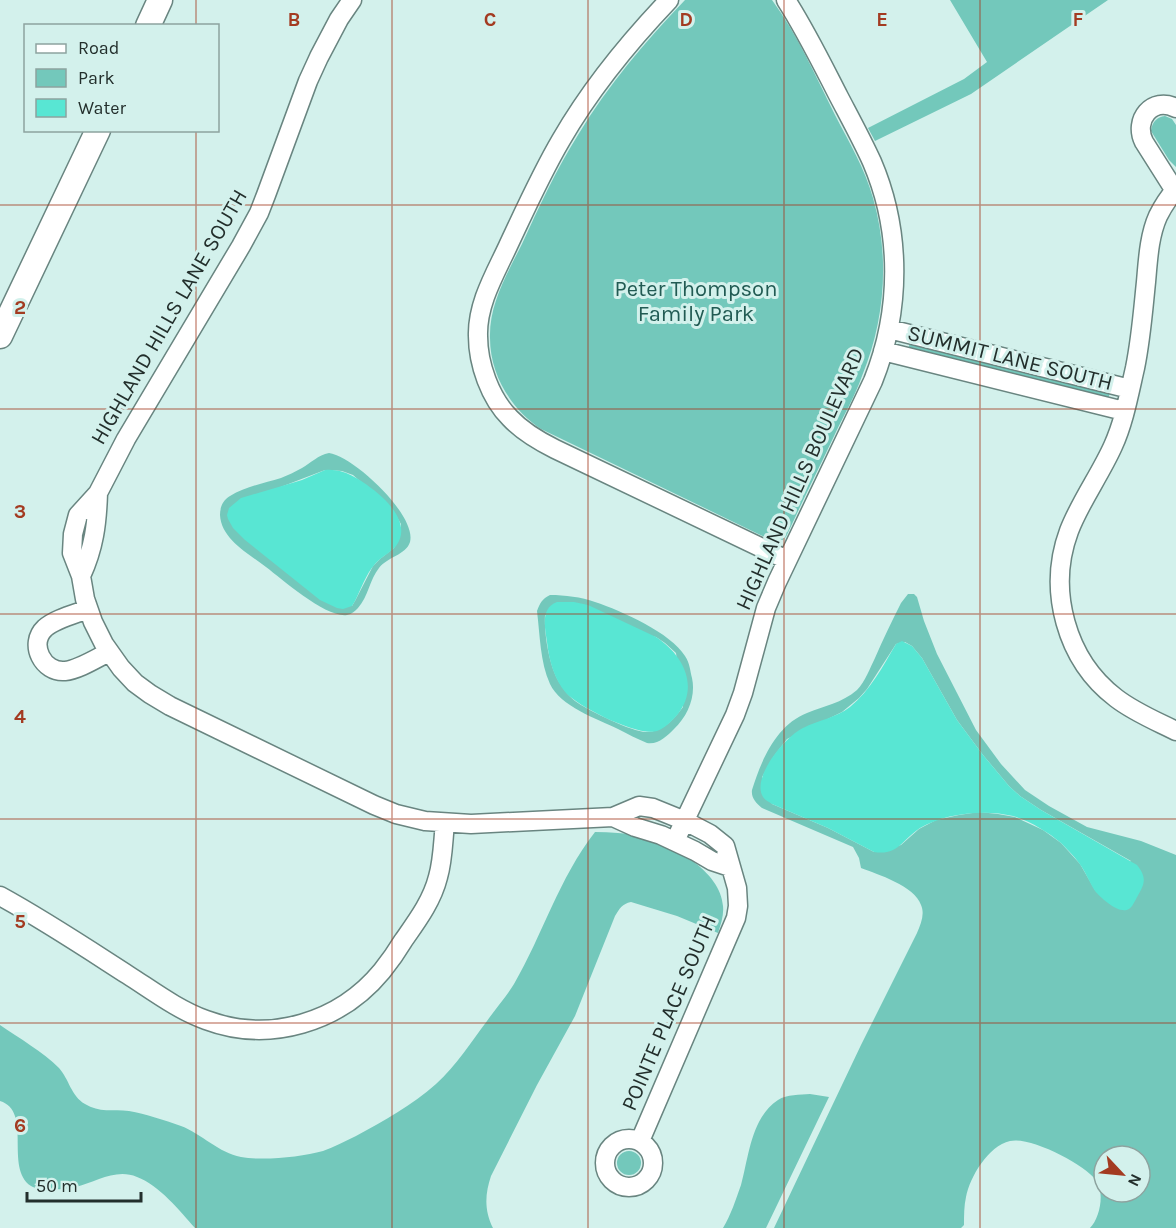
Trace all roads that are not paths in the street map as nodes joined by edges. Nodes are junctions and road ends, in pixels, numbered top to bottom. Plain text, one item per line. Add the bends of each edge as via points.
1 (160, 0) edge
2 (352, 0) edge
3 (669, 0) edge
4 (786, 0) edge
5 (149, 24) edge
6 (1176, 108) edge
7 (97, 132) edge
8 (1175, 190) edge
9 (889, 328) junction
10 (1, 331) edge
11 (883, 351) junction
12 (1130, 389) junction
13 (1124, 411) junction
14 (787, 560) junction
15 (88, 609) junction
16 (109, 652) junction
17 (1176, 731) edge
18 (613, 817) junction
19 (685, 820) junction
20 (445, 823) junction
21 (675, 841) junction
22 (730, 867) junction
23 (0, 896) edge
24 (640, 1141) dead end

1 - 5 street
2 - 15 street, HIGHLAND HILLS LANE SOUTH via 308,81 252,226 98,493 90,557 81,576
3 - 14 street via 601,78 541,178 485,297 478,331 482,365 500,406 532,436
4 - 9 street, HIGHLAND HILLS BOULEVARD via 880,183 894,248
6 - 8 street via 1151,108 1140,128 1144,142
7 - 10 street
8 - 12 street via 1158,217 1150,243 1140,343
9 - 11 street, HIGHLAND HILLS BOULEVARD
9 - 12 street, SUMMIT LANE SOUTH
11 - 13 street, SUMMIT LANE SOUTH
11 - 14 street, HIGHLAND HILLS BOULEVARD via 864,400
12 - 13 street
13 - 17 street via 1113,445 1066,541 1060,573 1062,610 1078,654 1101,685 1125,704
14 - 19 street, HIGHLAND HILLS BOULEVARD via 766,608 735,715
15 - 16 street, HIGHLAND HILLS LANE SOUTH
15 - 16 street via 43,629 38,641 40,656 50,667 63,671
16 - 20 street, HIGHLAND HILLS LANE SOUTH via 135,683 170,706 374,805 413,819
18 - 19 street, HIGHLAND HILLS LANE SOUTH via 639,806
18 - 20 street, HIGHLAND HILLS LANE SOUTH
18 - 21 street, HIGHLAND HILLS LANE SOUTH
19 - 21 street, HIGHLAND HILLS BOULEVARD
19 - 22 street, POINTE PLACE SOUTH via 725,846
20 - 23 street via 435,886 387,964 347,1003 315,1020 283,1029 242,1029 197,1016
21 - 22 street
22 - 24 street, POINTE PLACE SOUTH via 738,900 734,924

